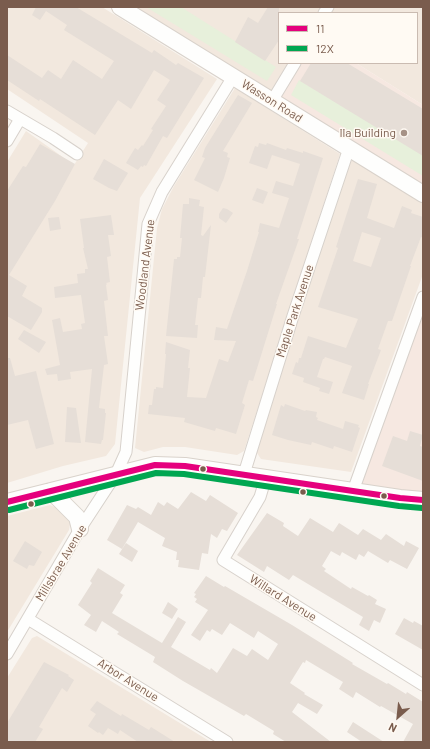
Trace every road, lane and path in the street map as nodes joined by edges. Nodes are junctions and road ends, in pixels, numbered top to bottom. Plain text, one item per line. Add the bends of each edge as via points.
1 (120, 7) edge
2 (293, 64) edge
3 (233, 77) junction
4 (272, 101) junction
5 (7, 111) edge
6 (20, 119) junction
7 (7, 141) edge
8 (349, 148) junction
9 (77, 154) dead end
10 (423, 194) edge
11 (423, 297) edge
12 (116, 474) junction
13 (244, 474) junction
14 (266, 477) junction
15 (51, 491) junction
16 (353, 491) junction
17 (423, 500) edge
18 (7, 502) edge
19 (80, 529) junction
20 (28, 619) junction
21 (7, 654) edge
22 (423, 684) edge
23 (227, 742) edge

1 - 3 main road, Wasson Road
2 - 4 street
3 - 4 main road, Wasson Road
3 - 12 street, Woodland Avenue via 162,192 148,224 126,452
4 - 8 main road, Wasson Road
5 - 6 street
6 - 7 street
6 - 9 street
8 - 10 main road, Wasson Road
8 - 13 street, Maple Park Avenue
11 - 16 street
12 - 13 main road via 166,465
12 - 15 main road
12 - 19 street, Millsbrae Avenue
13 - 14 main road
14 - 16 main road
14 - 22 street, Willard Avenue via 260,497 223,560
15 - 18 main road
15 - 19 main road via 77,517
16 - 17 main road
19 - 20 street, Millsbrae Avenue
20 - 21 street, Millsbrae Avenue
20 - 23 street, Arbor Avenue

